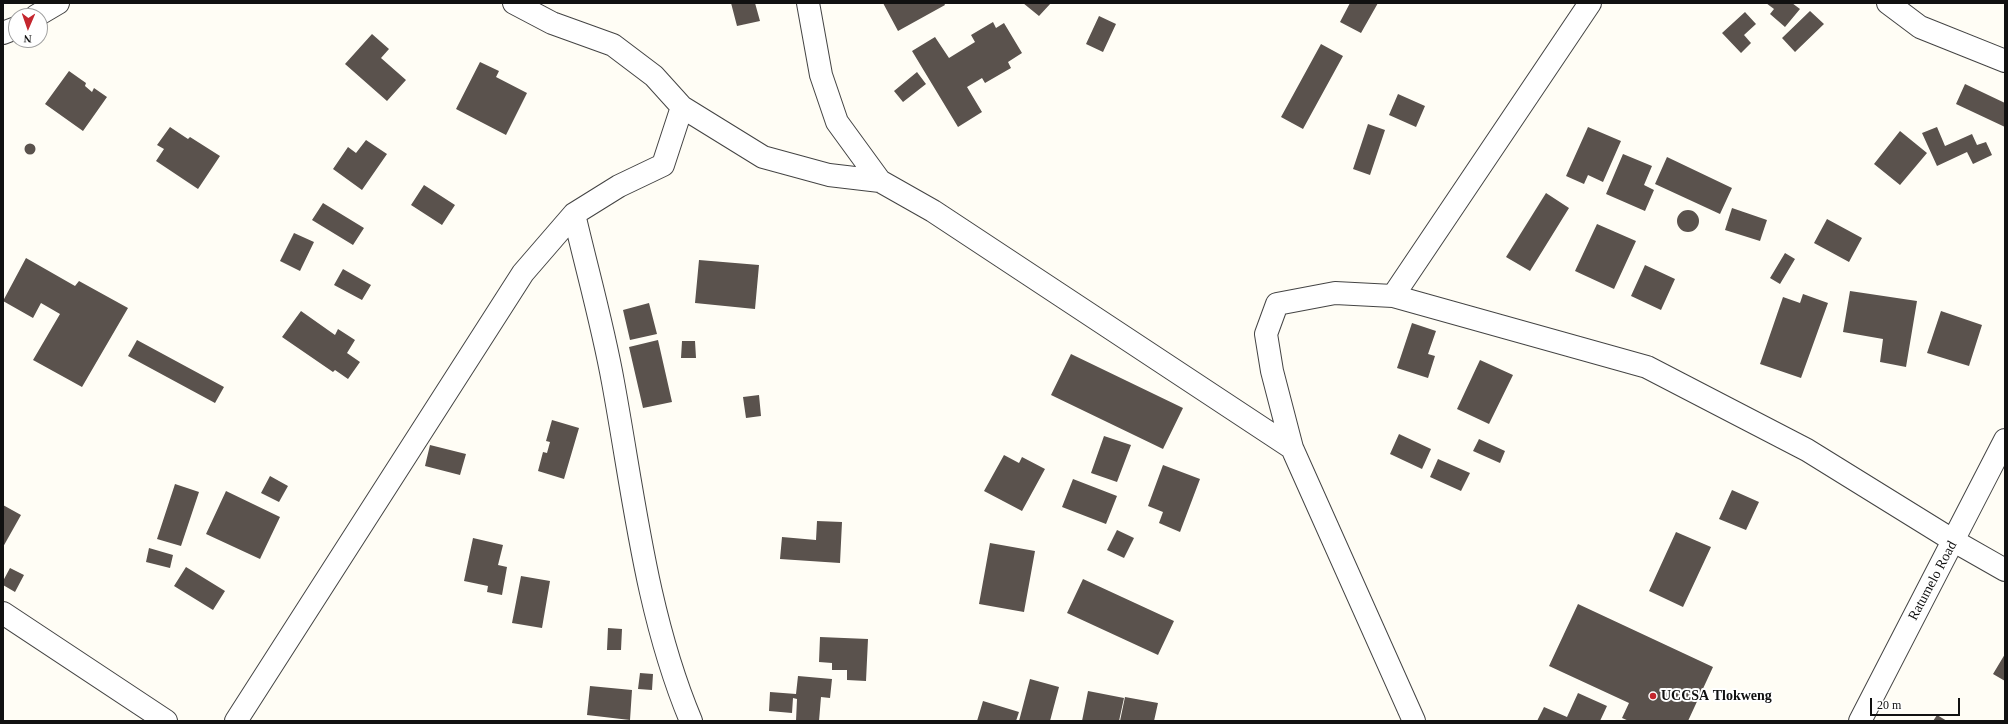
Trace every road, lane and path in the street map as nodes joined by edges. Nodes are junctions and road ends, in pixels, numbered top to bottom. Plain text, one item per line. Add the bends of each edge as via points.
1 (58, 3) edge
2 (808, 3) edge
3 (1590, 3) edge
4 (1888, 3) edge
5 (520, 5) edge
6 (48, 9) edge
7 (2005, 62) edge
8 (682, 107) junction
9 (880, 181) junction
10 (574, 214) junction
11 (1393, 296) junction
12 (2005, 440) edge
13 (1292, 448) junction
14 (1954, 541) junction
15 (2005, 570) edge
16 (3, 613) edge
17 (166, 721) edge
18 (236, 721) edge
19 (691, 721) edge
20 (1414, 721) edge
21 (1860, 721) edge

1 - 6 street
2 - 9 street via 821,75 837,122
3 - 11 street
4 - 7 street via 1920,27
5 - 8 street via 552,23 613,45 654,76
8 - 9 street via 763,157 829,175
8 - 10 street via 663,165 618,186
9 - 13 street via 932,211
10 - 18 street via 523,273
10 - 19 street via 613,380 651,596 679,694
11 - 13 street via 1335,292 1277,304 1266,334 1272,371
11 - 14 street via 1647,367 1807,450
12 - 14 street, Ratumelo Road
13 - 20 street
14 - 15 street
14 - 21 street, Ratumelo Road
16 - 17 street

